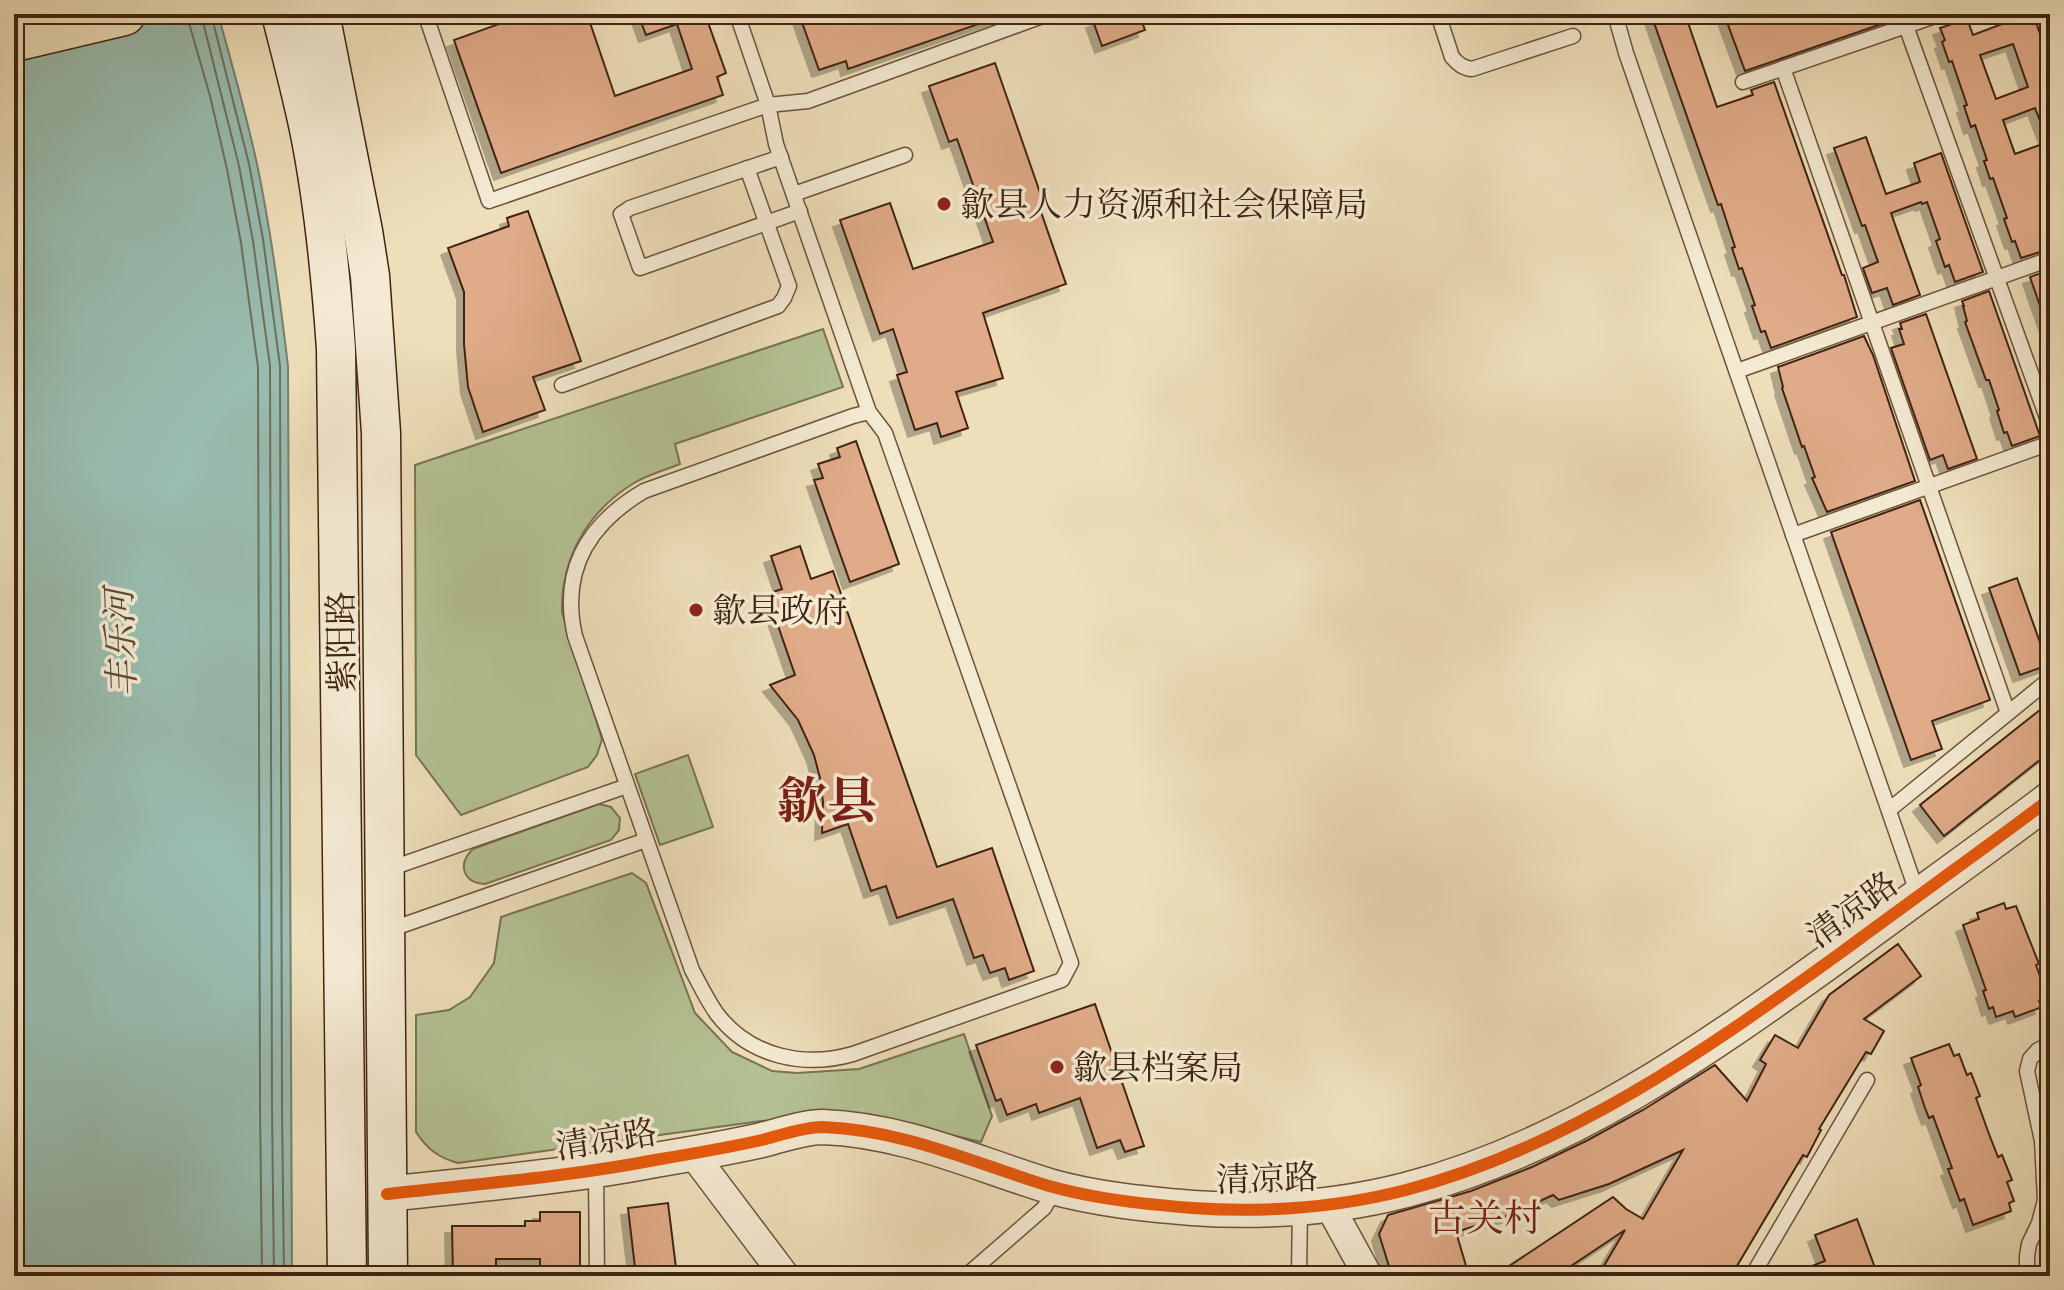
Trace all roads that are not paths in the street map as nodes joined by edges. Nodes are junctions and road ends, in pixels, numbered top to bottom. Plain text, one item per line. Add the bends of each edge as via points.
1 (124, 14) edge
2 (281, 14) edge
3 (320, 14) edge
4 (435, 14) edge
5 (737, 14) edge
6 (1048, 14) edge
7 (1438, 14) edge
8 (1615, 14) edge
9 (1941, 14) edge
10 (2044, 14) edge
11 (1906, 26) junction
12 (2050, 30) edge
13 (1573, 36) dead end
14 (14, 40) edge
15 (1783, 68) junction
16 (1743, 82) dead end
17 (768, 105) junction
18 (905, 155) dead end
19 (781, 157) junction
20 (747, 168) junction
21 (794, 194) junction
22 (800, 211) junction
23 (766, 223) junction
24 (2050, 259) edge
25 (1997, 278) junction
26 (1872, 323) junction
27 (1737, 371) junction
28 (562, 385) dead end
29 (869, 412) junction
30 (2050, 426) edge
31 (2050, 443) edge
32 (1929, 487) junction
33 (1793, 535) junction
34 (2050, 679) edge
35 (2008, 713) junction
36 (627, 786) junction
37 (1889, 810) junction
38 (2047, 812) edge
39 (646, 840) junction
40 (385, 870) junction
41 (1918, 896) junction
42 (385, 932) junction
43 (2050, 1044) edge
44 (1867, 1080) dead end
45 (693, 1154) junction
46 (596, 1170) junction
47 (1056, 1188) junction
48 (387, 1194) junction
49 (1314, 1206) junction
50 (347, 1276) edge
51 (388, 1276) edge
52 (597, 1276) edge
53 (785, 1276) edge
54 (966, 1276) edge
55 (1298, 1276) edge
56 (1368, 1276) edge
57 (1752, 1276) edge
58 (2027, 1276) edge

1 - 14 main road
2 - 50 main road, 紫阳路 via 321,198 336,349
3 - 40 main road, 紫阳路 via 363,231 377,354
4 - 17 lane via 428,22 489,201
5 - 17 lane
6 - 17 lane via 808,101
7 - 13 lane via 1452,57 1472,69
8 - 27 lane
9 - 11 lane
10 - 12 lane
11 - 15 lane
11 - 25 lane
15 - 16 lane
15 - 26 lane
17 - 19 lane
18 - 21 lane
19 - 20 lane
19 - 21 lane
20 - 23 lane
20 - 23 lane via 621,214 640,268
21 - 22 lane
22 - 23 lane
22 - 29 lane
23 - 28 lane via 789,286 778,306
24 - 25 lane
25 - 26 lane
25 - 30 lane
26 - 27 lane
26 - 32 lane
27 - 33 lane
29 - 36 lane via 644,491 606,519 586,545 573,575 572,621
29 - 39 lane via 885,433 1071,963 1062,980 844,1056 817,1061 780,1057 735,1033 719,1016 692,970
31 - 32 lane
32 - 33 lane
32 - 35 lane
33 - 37 lane
34 - 35 lane
35 - 37 lane
36 - 39 lane
36 - 40 lane
37 - 41 lane
38 - 41 street, 清凉路
39 - 42 lane
40 - 42 main road, 紫阳路
41 - 49 street, 清凉路 via 1712,1044 1573,1124 1440,1180
42 - 48 main road, 紫阳路
43 - 58 lane via 2030,1059 2027,1071 2042,1141 2045,1200 2029,1244
44 - 57 lane
45 - 46 street, 清凉路
45 - 47 street, 清凉路 via 819,1127 933,1147
45 - 53 street
46 - 48 street, 清凉路
46 - 52 lane
47 - 49 street, 清凉路 via 1191,1208
47 - 54 lane via 1044,1208
48 - 51 main road, 紫阳路
49 - 55 lane
49 - 56 street

